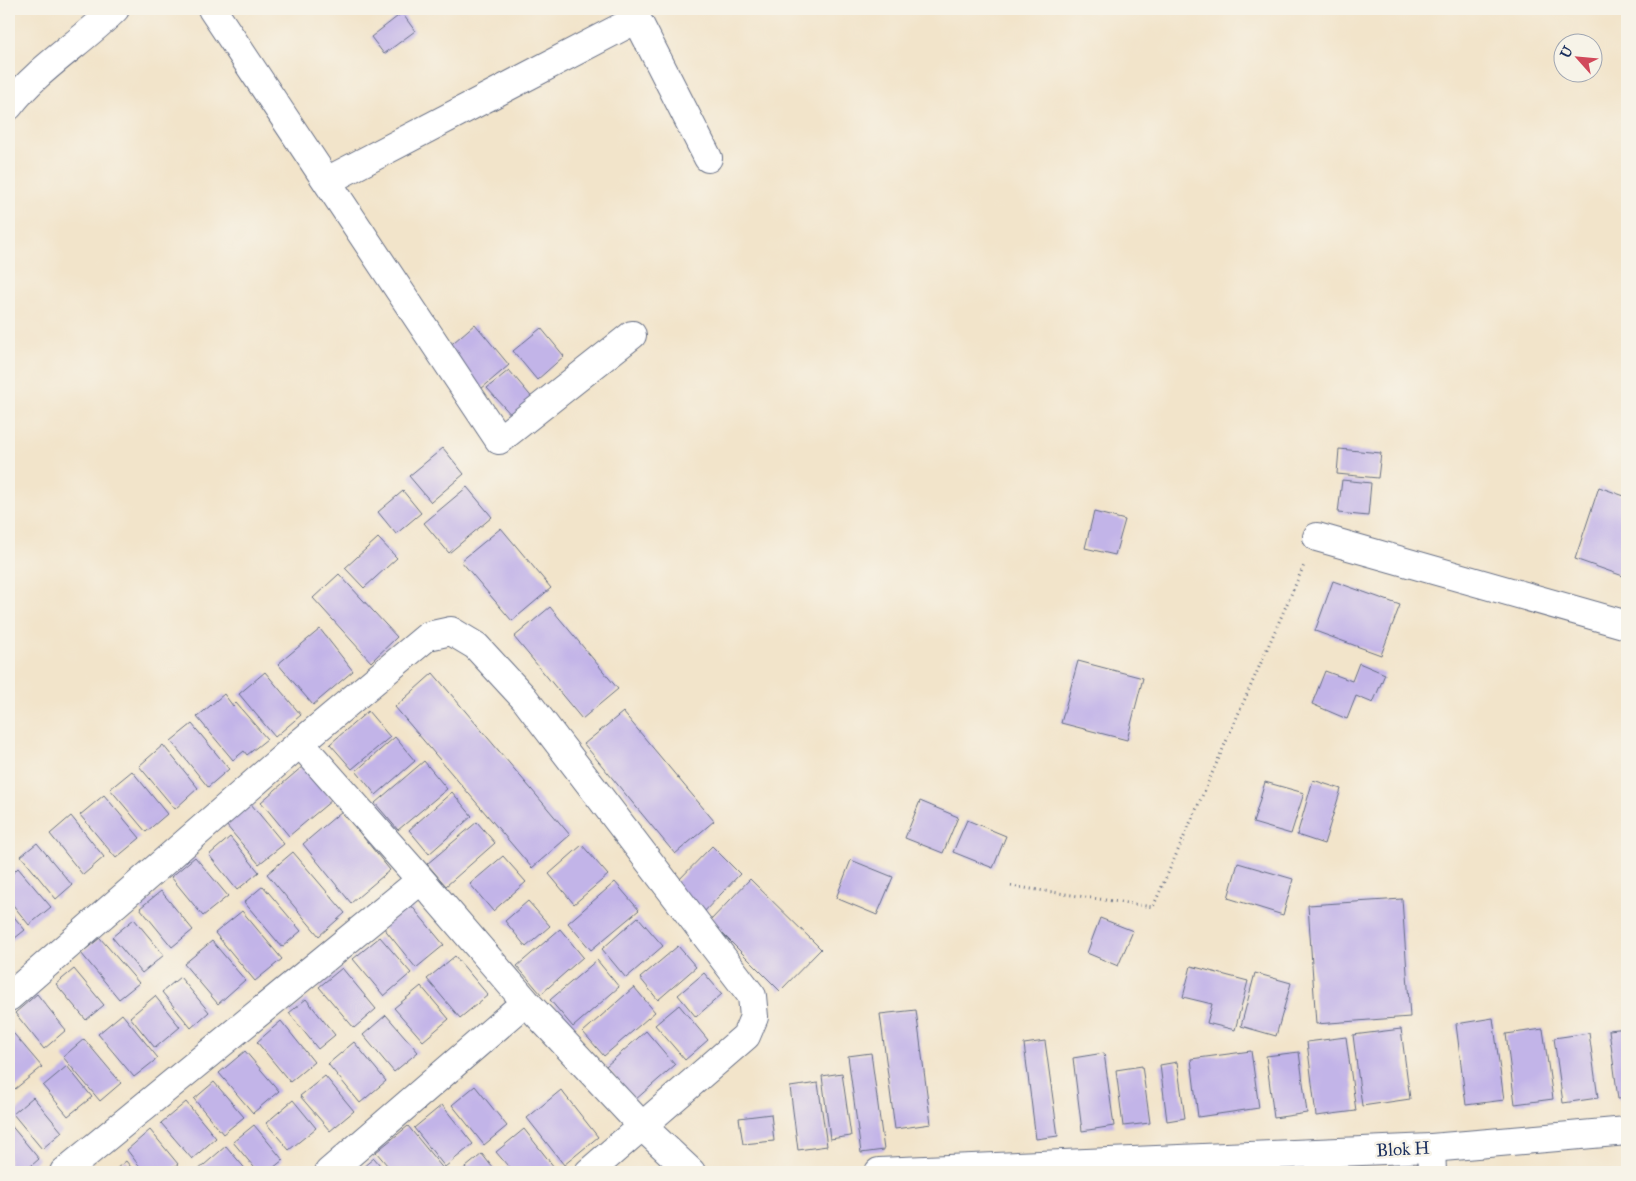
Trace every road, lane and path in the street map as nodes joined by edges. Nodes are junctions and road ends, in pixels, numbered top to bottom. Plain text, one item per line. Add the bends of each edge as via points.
1 (115, 9) edge
2 (212, 9) edge
3 (9, 106) edge
4 (708, 158) dead end
5 (326, 180) junction
6 (632, 335) dead end
7 (1316, 537) joint
8 (1627, 624) edge
9 (300, 743) junction
10 (421, 880) junction
11 (1011, 886) dead end
12 (9, 997) edge
13 (526, 1002) junction
14 (642, 1127) junction
15 (1627, 1131) edge
16 (1432, 1160) edge
17 (987, 1170) edge
18 (64, 1172) edge
19 (329, 1172) edge
20 (589, 1172) edge
21 (691, 1172) edge
22 (880, 1172) edge

1 - 3 street via 93,31 25,85
2 - 5 street
4 - 5 street via 637,19
5 - 6 street via 499,440
7 - 8 street
7 - 11 path via 1153,907
9 - 10 street
9 - 12 street
9 - 14 street via 428,636 451,631 476,646 524,698 752,996 754,1017 746,1036
10 - 13 street
10 - 18 street
13 - 14 street
13 - 19 street
14 - 20 street
14 - 21 street
15 - 16 street, Blok H
16 - 17 street, Blok H
17 - 22 street, Blok H

